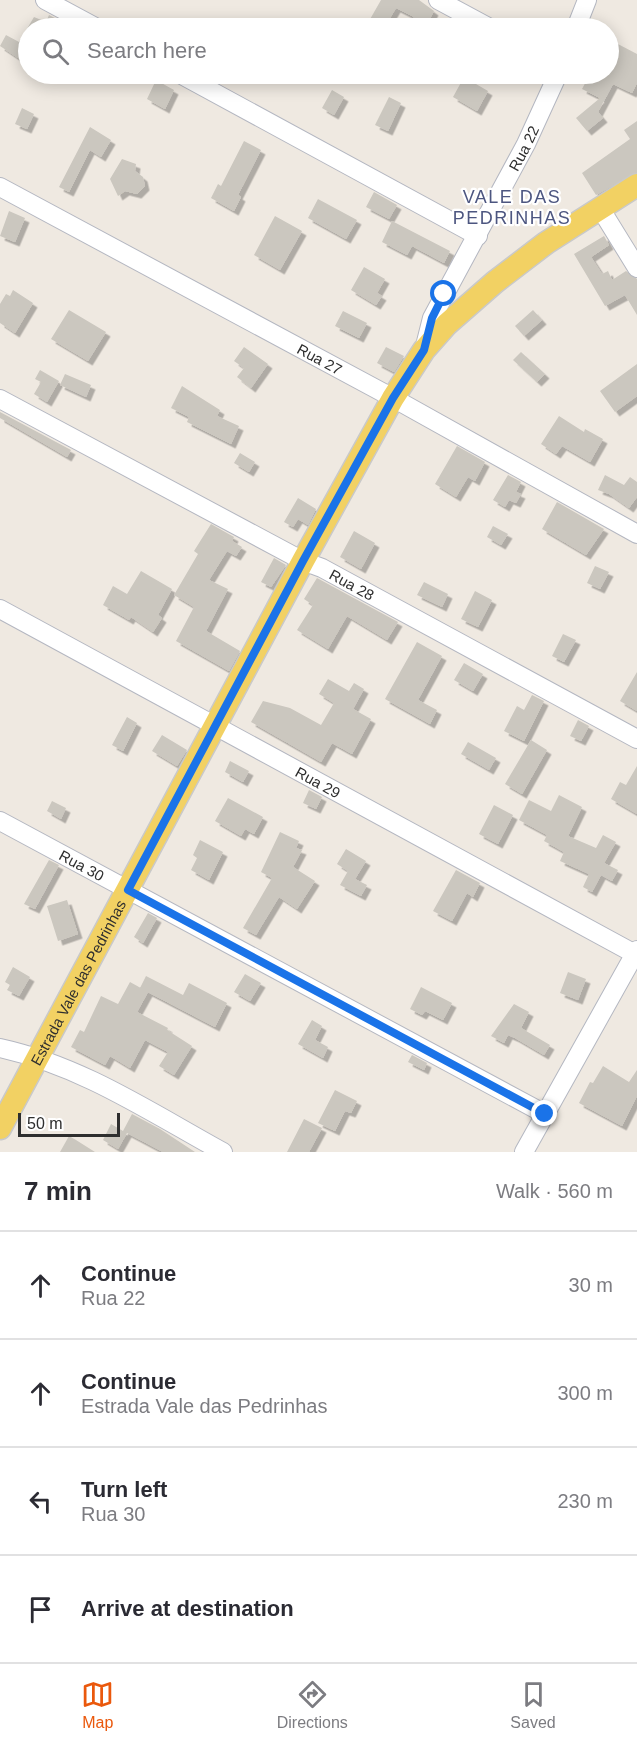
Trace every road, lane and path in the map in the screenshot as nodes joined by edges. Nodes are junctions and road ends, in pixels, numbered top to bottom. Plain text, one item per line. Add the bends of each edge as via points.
1 (45, 0) edge
2 (438, 0) edge
3 (587, 0) edge
4 (78, 18) edge
5 (471, 18) edge
6 (580, 18) edge
7 (198, 84) edge
8 (553, 84) edge
9 (637, 185) edge
10 (0, 187) edge
11 (600, 208) junction
12 (478, 236) junction
13 (637, 268) edge
14 (424, 350) junction
15 (393, 398) junction
16 (0, 399) edge
17 (637, 534) edge
18 (303, 561) junction
19 (0, 609) edge
20 (216, 725) junction
21 (637, 739) edge
22 (0, 820) edge
23 (128, 890) junction
24 (636, 952) edge
25 (0, 1047) edge
26 (39, 1056) junction
27 (545, 1114) junction
28 (0, 1128) edge
29 (223, 1152) edge
30 (524, 1152) edge

1 - 4 street
2 - 5 street
3 - 6 street
7 - 12 street
8 - 12 street, Rua 22
9 - 11 main road, Estrada Vale das Pedrinhas
10 - 15 street, Rua 27
11 - 13 street
11 - 14 main road, Estrada Vale das Pedrinhas via 495,282
12 - 14 street, Rua 22 via 432,318
14 - 15 main road, Estrada Vale das Pedrinhas
15 - 17 street, Rua 27
15 - 18 main road, Estrada Vale das Pedrinhas
16 - 18 street, Rua 28
18 - 20 main road, Estrada Vale das Pedrinhas
18 - 21 street, Rua 28
19 - 20 street, Rua 29
20 - 23 main road, Estrada Vale das Pedrinhas
20 - 24 street, Rua 29
22 - 23 street, Rua 30
23 - 26 main road, Estrada Vale das Pedrinhas
23 - 27 street, Rua 30
24 - 27 street
25 - 26 street
26 - 28 main road, Estrada Vale das Pedrinhas
26 - 29 street via 86,1076
27 - 30 street

